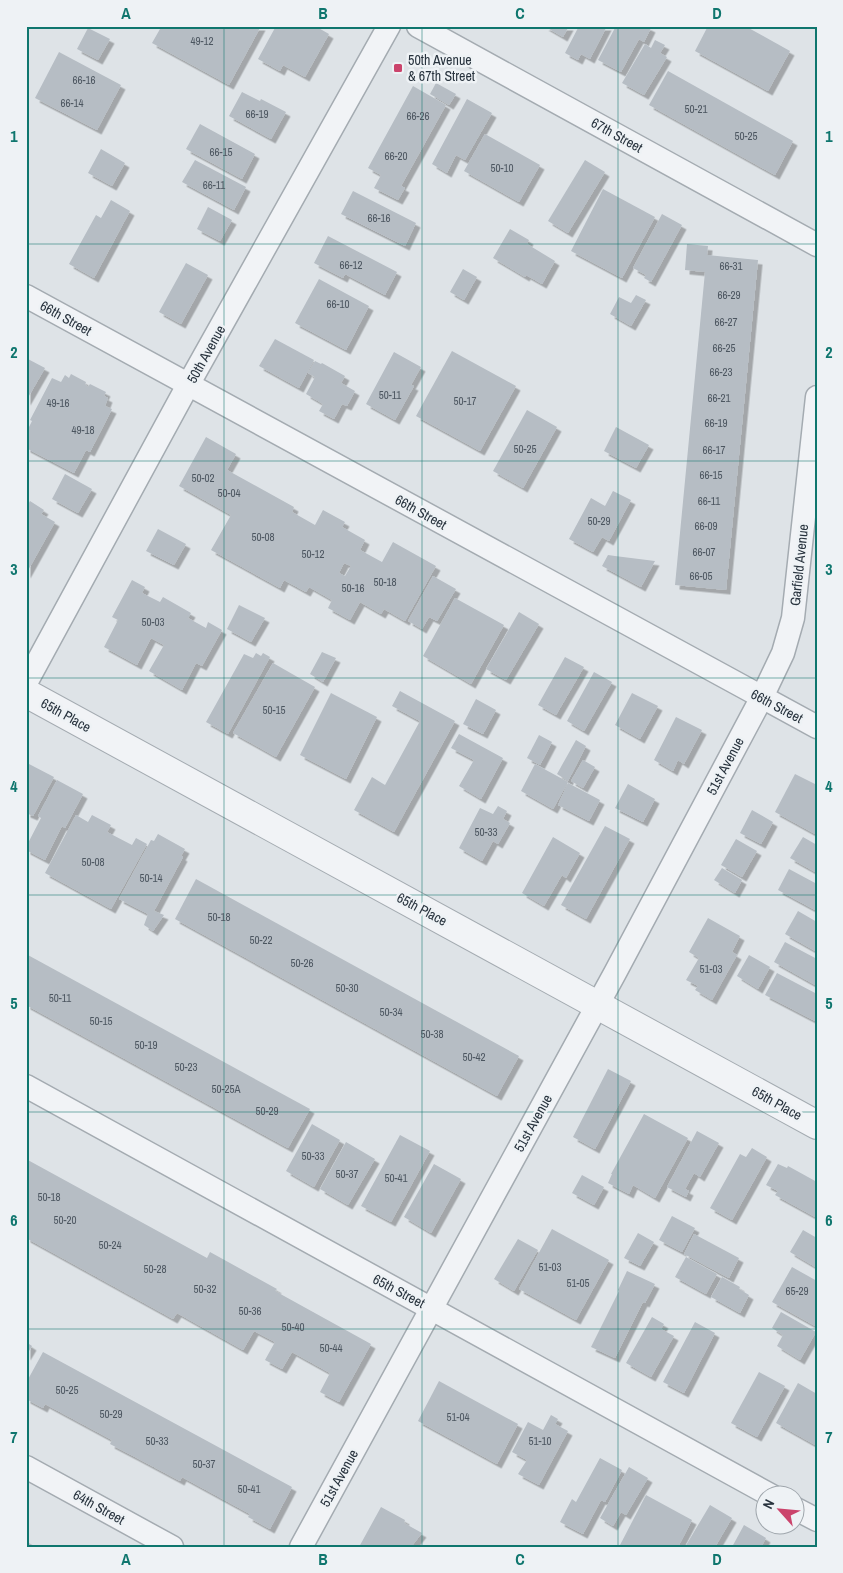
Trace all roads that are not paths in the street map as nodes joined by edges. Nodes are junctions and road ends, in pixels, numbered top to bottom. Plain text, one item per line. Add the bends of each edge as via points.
1 (389, 26) edge
2 (418, 26) edge
3 (817, 245) edge
4 (26, 296) edge
5 (188, 385) junction
6 (817, 397) edge
7 (26, 683) edge
8 (26, 694) edge
9 (762, 697) junction
10 (817, 727) edge
11 (598, 1004) junction
12 (26, 1086) edge
13 (817, 1125) edge
14 (432, 1308) junction
15 (26, 1467) edge
16 (756, 1487) edge
17 (806, 1514) edge
18 (817, 1520) edge
19 (172, 1547) edge
20 (301, 1547) edge

1 - 5 street, 50th Avenue
2 - 3 street, 67th Street
4 - 5 street, 66th Street
5 - 7 street, 50th Avenue
5 - 9 street, 66th Street
6 - 9 street, Garfield Avenue via 793,618 783,653
8 - 11 street, 65th Place
9 - 10 street, 66th Street
9 - 11 street, 51st Avenue
11 - 13 street, 65th Place
11 - 14 street, 51st Avenue
12 - 14 street, 65th Street
14 - 16 street, 65th Street
14 - 20 street, 51st Avenue
15 - 19 street, 64th Street
17 - 18 street

